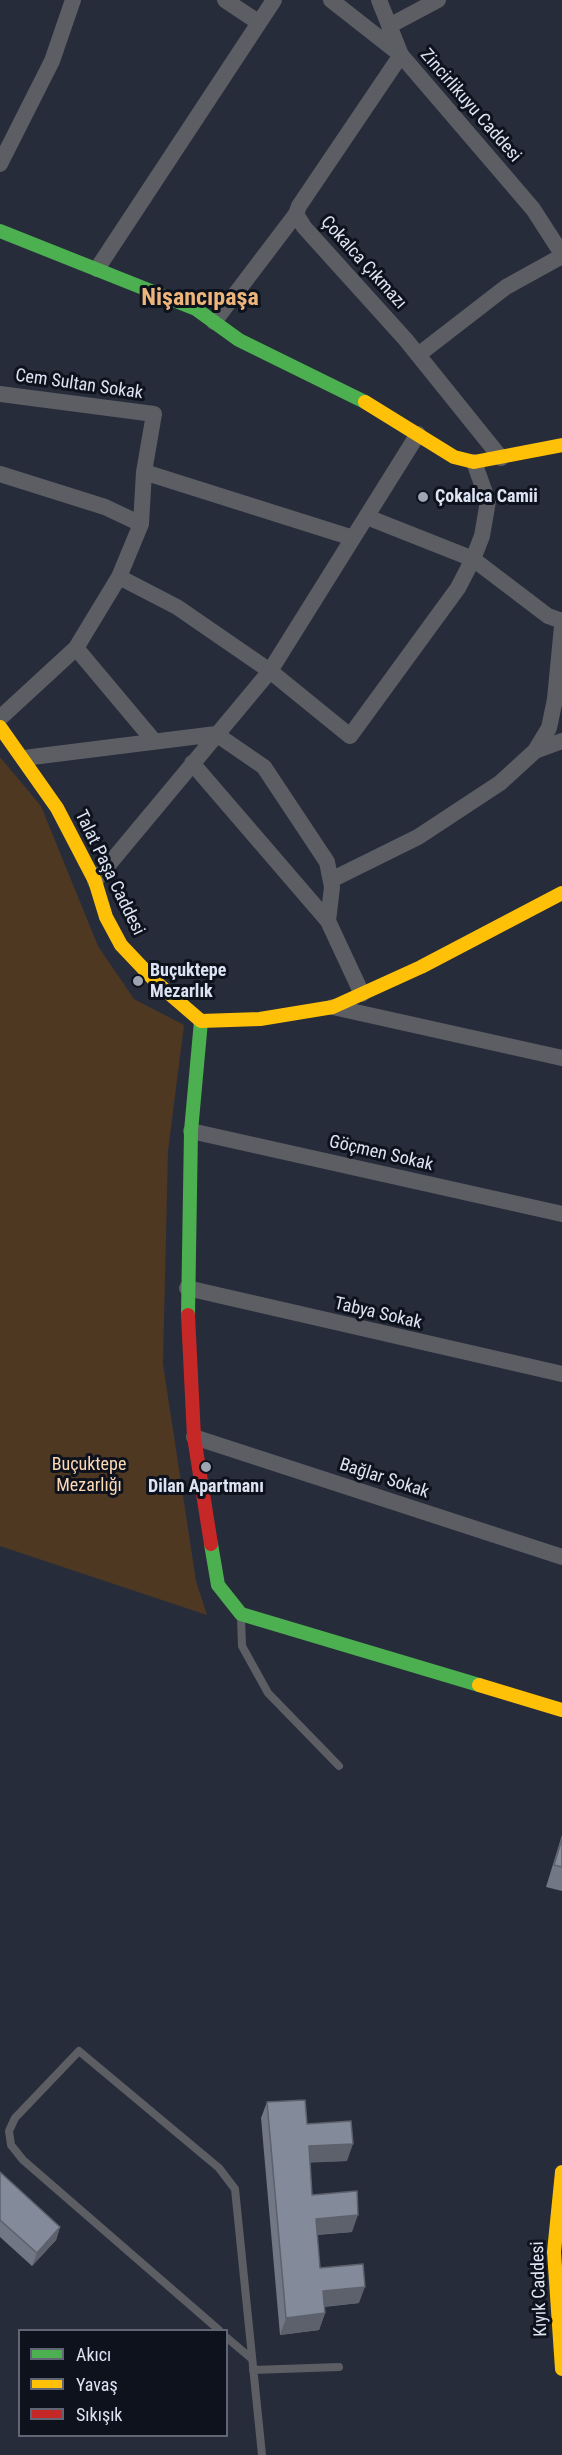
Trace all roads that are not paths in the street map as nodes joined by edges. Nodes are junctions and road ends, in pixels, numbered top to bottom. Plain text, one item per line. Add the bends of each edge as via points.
1 (73, 0) edge
2 (225, 0) edge
3 (274, 0) edge
4 (331, 0) edge
5 (379, 0) edge
6 (438, 0) edge
7 (258, 22) junction
8 (389, 26) junction
9 (401, 55) junction
10 (0, 164) edge
11 (296, 214) junction
12 (0, 231) edge
13 (562, 255) edge
14 (97, 269) junction
15 (214, 322) junction
16 (418, 355) junction
17 (0, 394) edge
18 (418, 434) junction
19 (562, 445) edge
20 (501, 458) junction
21 (474, 462) junction
22 (144, 472) junction
23 (0, 474) edge
24 (367, 517) junction
25 (141, 524) junction
26 (353, 538) junction
27 (472, 559) junction
28 (120, 578) junction
29 (562, 623) edge
30 (76, 648) junction
31 (270, 671) junction
32 (0, 718) edge
33 (0, 727) edge
34 (216, 734) junction
35 (154, 741) junction
36 (562, 741) edge
37 (535, 751) junction
38 (24, 758) junction
39 (192, 763) junction
40 (331, 880) junction
41 (95, 881) junction
42 (558, 898) edge
43 (328, 921) junction
44 (362, 994) junction
45 (333, 1007) junction
46 (201, 1021) junction
47 (562, 1058) edge
48 (191, 1131) junction
49 (562, 1214) edge
50 (187, 1288) junction
51 (562, 1374) edge
52 (194, 1437) junction
53 (562, 1557) edge
54 (241, 1614) junction
55 (562, 1710) edge
56 (339, 1766) dead end
57 (562, 2172) edge
58 (217, 2329) edge
59 (228, 2339) edge
60 (252, 2359) junction
61 (339, 2367) dead end
62 (562, 2369) edge
63 (253, 2370) junction
64 (262, 2455) edge

1 - 10 street via 52,61
2 - 7 street
3 - 7 street
4 - 9 street, Zincirlikuyu Caddesi
5 - 8 street
6 - 8 street
7 - 14 street
8 - 9 street
9 - 11 street, Çokalca Çıkmazı
9 - 13 street, Zincirlikuyu Caddesi via 533,209
11 - 15 street
11 - 16 street, Çokalca Çıkmazı
12 - 14 street
13 - 16 street via 506,287
14 - 15 street via 196,309
15 - 18 street via 239,340 380,409
16 - 20 street, Çokalca Çıkmazı
17 - 22 street, Cem Sultan Sokak via 154,414
18 - 21 street via 454,457
18 - 24 street
19 - 20 street
20 - 21 street
21 - 27 street via 488,501 482,536
22 - 25 street
22 - 26 street
23 - 25 street via 105,507
24 - 26 street
24 - 27 street
25 - 28 street
26 - 31 street
27 - 29 street
27 - 31 street via 458,588 350,736
28 - 30 street
28 - 31 street via 177,607
29 - 37 street via 549,728
30 - 32 street
30 - 35 street
31 - 34 street
33 - 38 street, Talat Paşa Caddesi
34 - 35 street
34 - 39 street
34 - 40 street via 264,767 327,862
35 - 38 street
36 - 37 street
37 - 40 street via 500,783 418,837
38 - 41 street, Talat Paşa Caddesi via 57,808
39 - 41 street
39 - 43 street
40 - 43 street
41 - 46 street, Talat Paşa Caddesi via 106,917 121,945
42 - 44 street
43 - 44 street
44 - 45 street
45 - 46 street via 260,1019
45 - 47 street
46 - 48 street
48 - 49 street, Göçmen Sokak
48 - 50 street
50 - 51 street, Tabya Sokak
50 - 52 street
52 - 53 street, Bağlar Sokak
52 - 54 street via 218,1585
54 - 55 street
54 - 56 lane via 242,1646 268,1693
57 - 62 street, Kıyık Caddesi via 554,2252
58 - 60 lane via 23,2160 11,2145 9,2131 15,2118 79,2051 219,2168 235,2189
59 - 60 lane
60 - 63 lane
61 - 63 lane
63 - 64 lane

